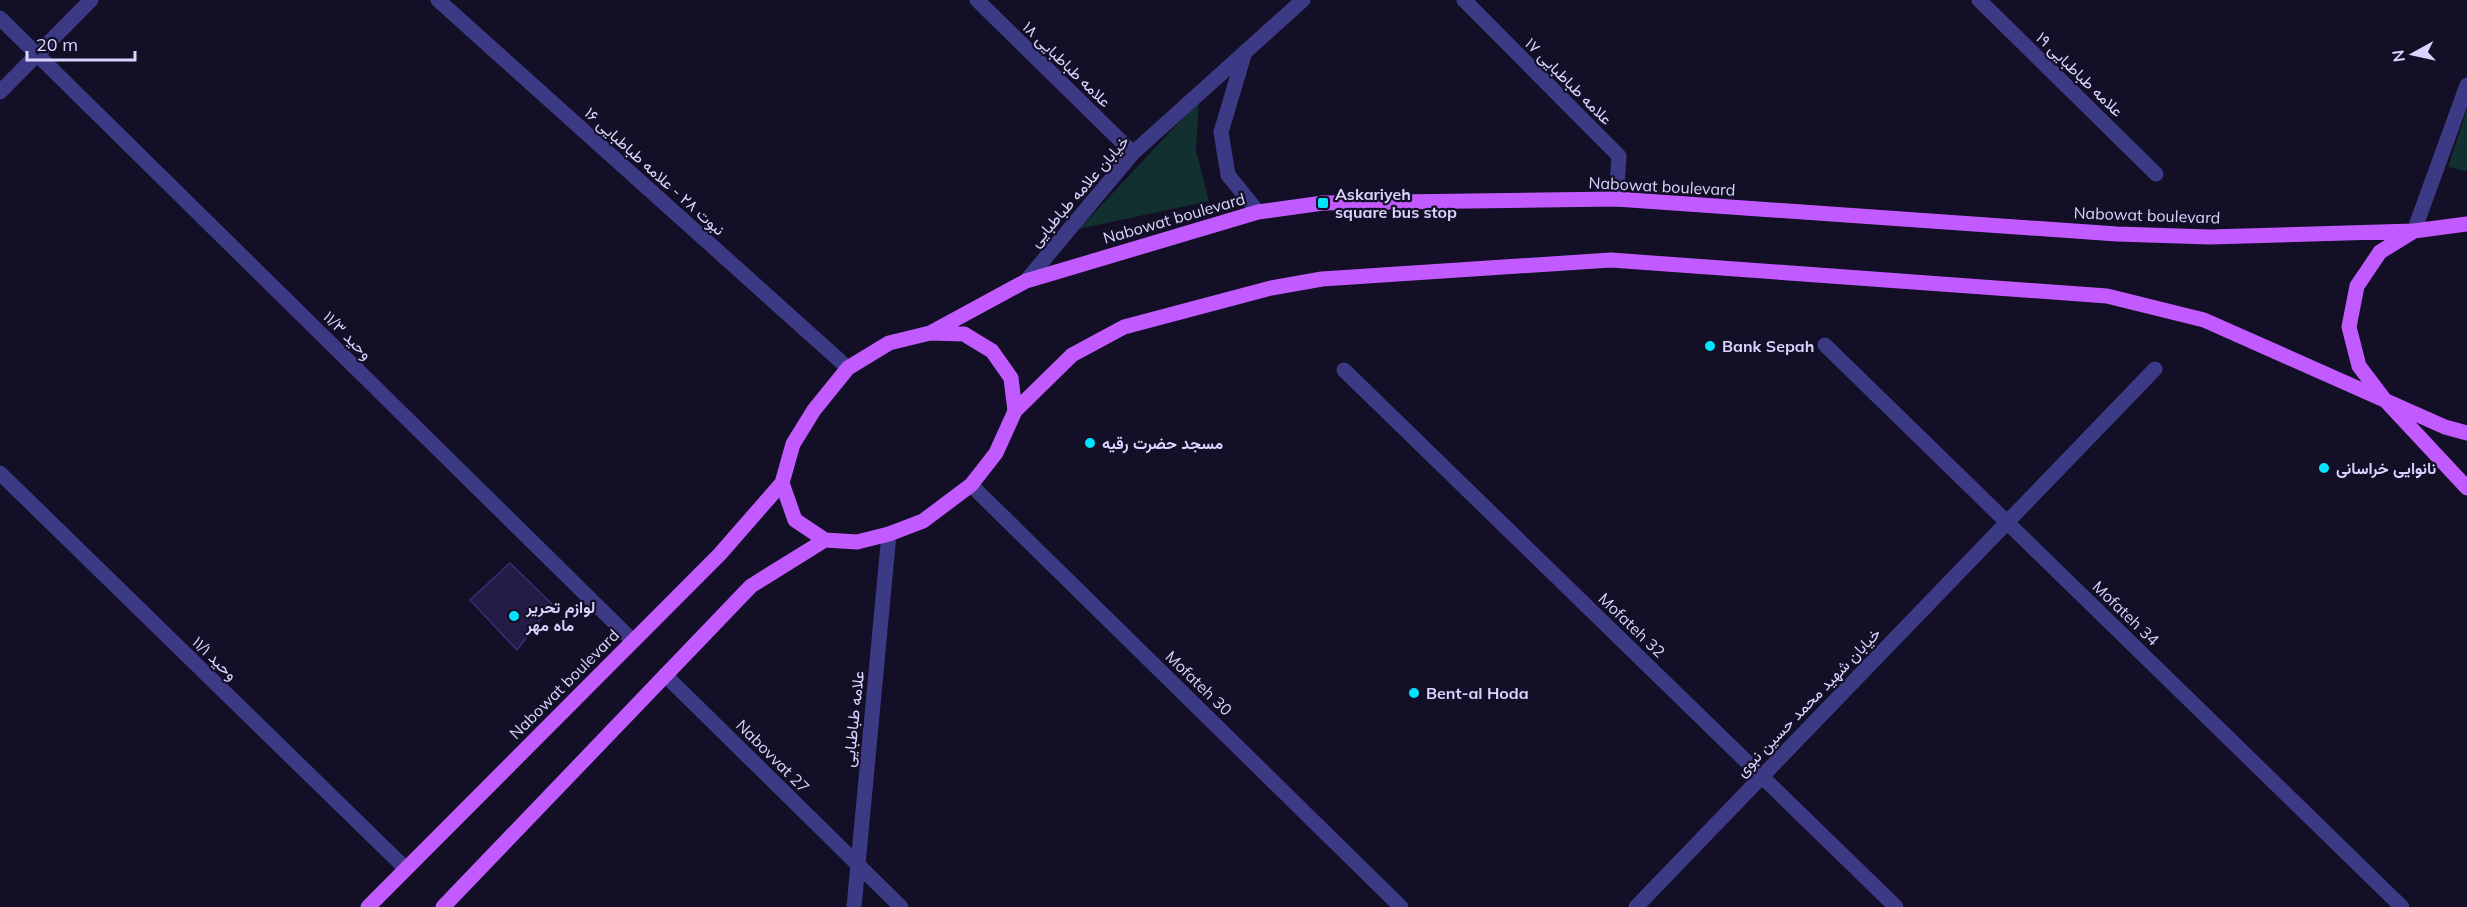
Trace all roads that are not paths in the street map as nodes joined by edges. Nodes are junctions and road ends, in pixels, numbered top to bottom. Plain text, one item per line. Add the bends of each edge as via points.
1 (91, 0) edge
2 (438, 0) edge
3 (977, 0) edge
4 (1303, 0) edge
5 (1464, 0) edge
6 (1978, 0) edge
7 (0, 18) edge
8 (37, 54) junction
9 (1244, 55) junction
10 (2467, 86) edge
11 (0, 92) edge
12 (1133, 153) junction
13 (2156, 174) dead end
14 (1616, 199) junction
15 (1258, 212) junction
16 (2467, 224) edge
17 (2414, 231) junction
18 (1026, 281) junction
19 (930, 333) junction
20 (1825, 345) dead end
21 (848, 368) junction
22 (2155, 369) dead end
23 (1344, 370) dead end
24 (2384, 399) junction
25 (1015, 411) junction
26 (2467, 433) edge
27 (0, 473) edge
28 (782, 483) junction
29 (972, 485) junction
30 (2467, 488) edge
31 (2007, 522) junction
32 (889, 534) junction
33 (825, 540) junction
34 (633, 641) junction
35 (665, 675) junction
36 (1761, 776) junction
37 (856, 864) junction
38 (405, 868) junction
39 (368, 907) edge
40 (443, 907) edge
41 (854, 907) edge
42 (901, 907) edge
43 (1401, 907) edge
44 (1636, 907) edge
45 (1896, 907) edge
46 (2402, 907) edge

1 - 8 street
2 - 21 street, نبوت ۲۸ - علامه طباطبایی ۱۶
3 - 12 street, علامه طباطبایی ۱۸
4 - 9 street, خیابان علامه طباطبایی
5 - 14 street, علامه طباطبایی ۱۷ via 1619,156
6 - 13 street, علامه طباطبایی ۱۹
7 - 8 street, وحید ۱۱/۳
8 - 11 street
8 - 34 street, وحید ۱۱/۳
9 - 12 street, خیابان علامه طباطبایی
9 - 15 street via 1221,132 1228,175
10 - 17 street
12 - 18 street, خیابان علامه طباطبایی
14 - 15 main road, Nabowat boulevard via 1323,203
14 - 17 main road, Nabowat boulevard via 2117,234 2210,237
15 - 18 main road, Nabowat boulevard
16 - 17 main road, Nabowat boulevard
17 - 24 main road via 2380,252 2357,286 2349,327 2359,366
18 - 19 main road, Nabowat boulevard
19 - 21 main road via 889,343
19 - 25 main road via 964,334 992,351 1011,378
20 - 31 street, Mofateh 34
21 - 28 main road via 793,444
22 - 31 street, خیابان شهید محمد حسین نبوی
23 - 36 street, Mofateh 32
24 - 25 main road via 2204,320 2107,296 1611,260 1322,279 1271,288 1124,327 1072,355
24 - 26 main road
24 - 30 main road
25 - 29 main road via 996,453
27 - 38 street, وحید ۱۱/۱
28 - 33 main road via 795,520
28 - 34 main road, Nabowat boulevard via 720,554
29 - 32 main road via 923,521
29 - 43 street, Mofateh 30
31 - 36 street, خیابان شهید محمد حسین نبوی
31 - 46 street, Mofateh 34
32 - 33 main road via 857,542
32 - 37 street, علامه طباطبایی
33 - 35 main road via 751,586
34 - 38 main road, Nabowat boulevard
35 - 37 street, Nabovvat 27
35 - 40 main road
36 - 44 street, خیابان شهید محمد حسین نبوی
36 - 45 street, Mofateh 32
37 - 41 street, علامه طباطبایی
37 - 42 street, Nabovvat 27
38 - 39 main road, Nabowat boulevard

